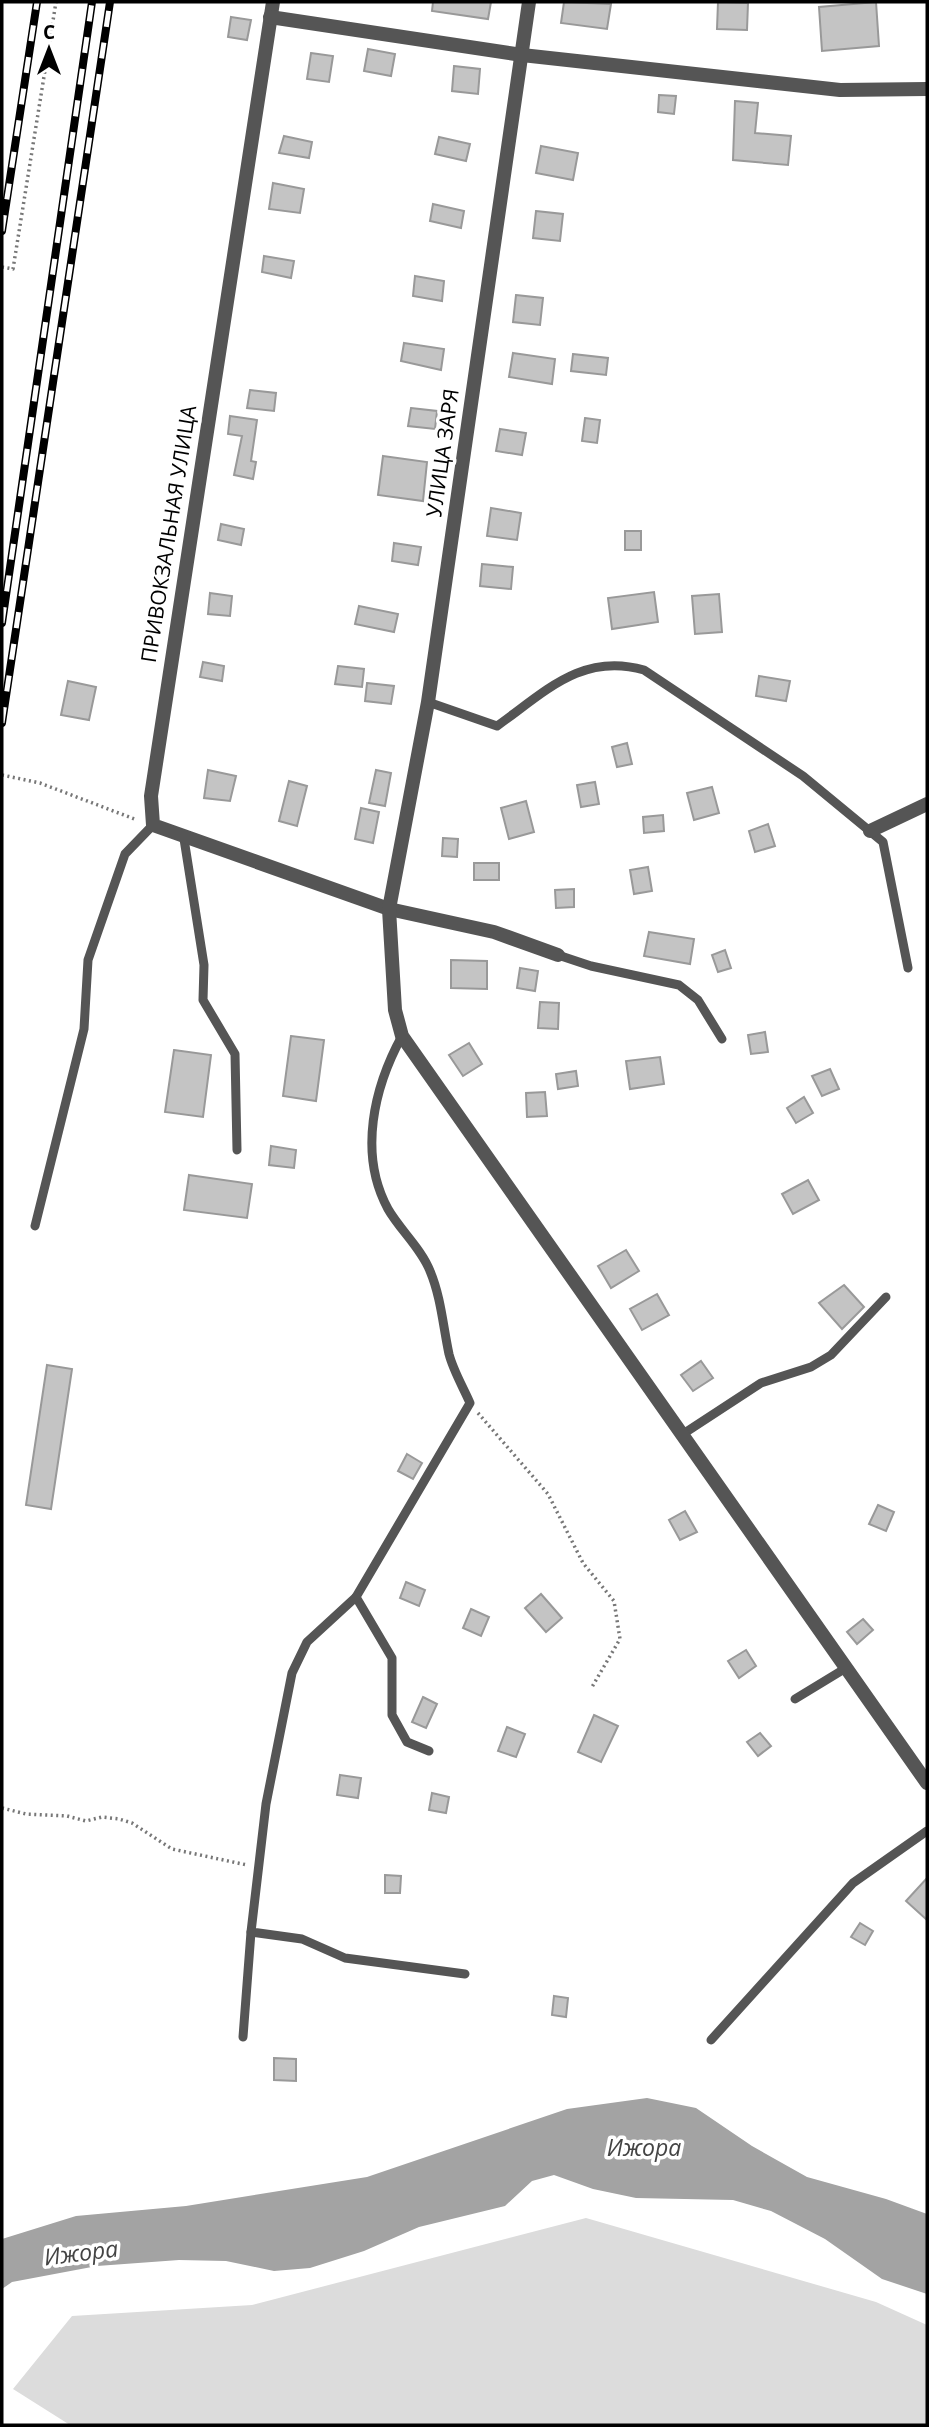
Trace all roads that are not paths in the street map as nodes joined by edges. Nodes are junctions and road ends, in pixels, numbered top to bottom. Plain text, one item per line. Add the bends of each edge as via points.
1 (273, 2) edge
2 (529, 2) edge
3 (270, 17) junction
4 (522, 55) junction
5 (927, 89) edge
6 (428, 702) junction
7 (927, 804) edge
8 (153, 825) junction
9 (870, 831) junction
10 (184, 838) junction
11 (389, 909) junction
12 (558, 955) joint
13 (908, 968) dead end
14 (402, 1035) junction
15 (722, 1039) dead end
16 (237, 1150) dead end
17 (35, 1226) dead end
18 (886, 1297) dead end
19 (683, 1434) junction
20 (356, 1597) junction
21 (846, 1668) junction
22 (795, 1699) dead end
23 (429, 1751) dead end
24 (927, 1783) edge
25 (927, 1831) edge
26 (251, 1932) junction
27 (465, 1974) dead end
28 (243, 2037) dead end
29 (710, 2040) dead end

1 - 3 street, ПРИВОКЗАЛЬНАЯ УЛИЦА
2 - 4 street, УЛИЦА ЗАРЯ
3 - 4 street
3 - 8 street, ПРИВОКЗАЛЬНАЯ УЛИЦА via 151,796
4 - 5 street via 840,90
4 - 6 street, УЛИЦА ЗАРЯ
6 - 9 lane via 497,726 563,680 595,666 620,663 645,670 803,776
6 - 11 street, УЛИЦА ЗАРЯ
7 - 9 street
8 - 10 street
8 - 17 lane via 125,854 88,960 84,1029
9 - 13 lane via 883,842
10 - 11 street
10 - 16 lane via 204,965 203,1000 234,1054
11 - 12 street via 494,932
11 - 14 street, УЛИЦА ЗАРЯ via 395,1010
12 - 15 lane via 679,985 698,1000
14 - 19 street
14 - 20 lane via 385,1066 374,1117 372,1164 387,1207 429,1269 450,1357 470,1403
18 - 19 lane via 831,1355 811,1367 761,1383
19 - 21 street
20 - 23 lane via 392,1658 393,1716 407,1742
20 - 26 lane via 307,1642 292,1672 266,1804
21 - 22 lane
21 - 24 street
25 - 29 lane via 853,1883
26 - 27 lane via 302,1939 345,1958
26 - 28 lane

